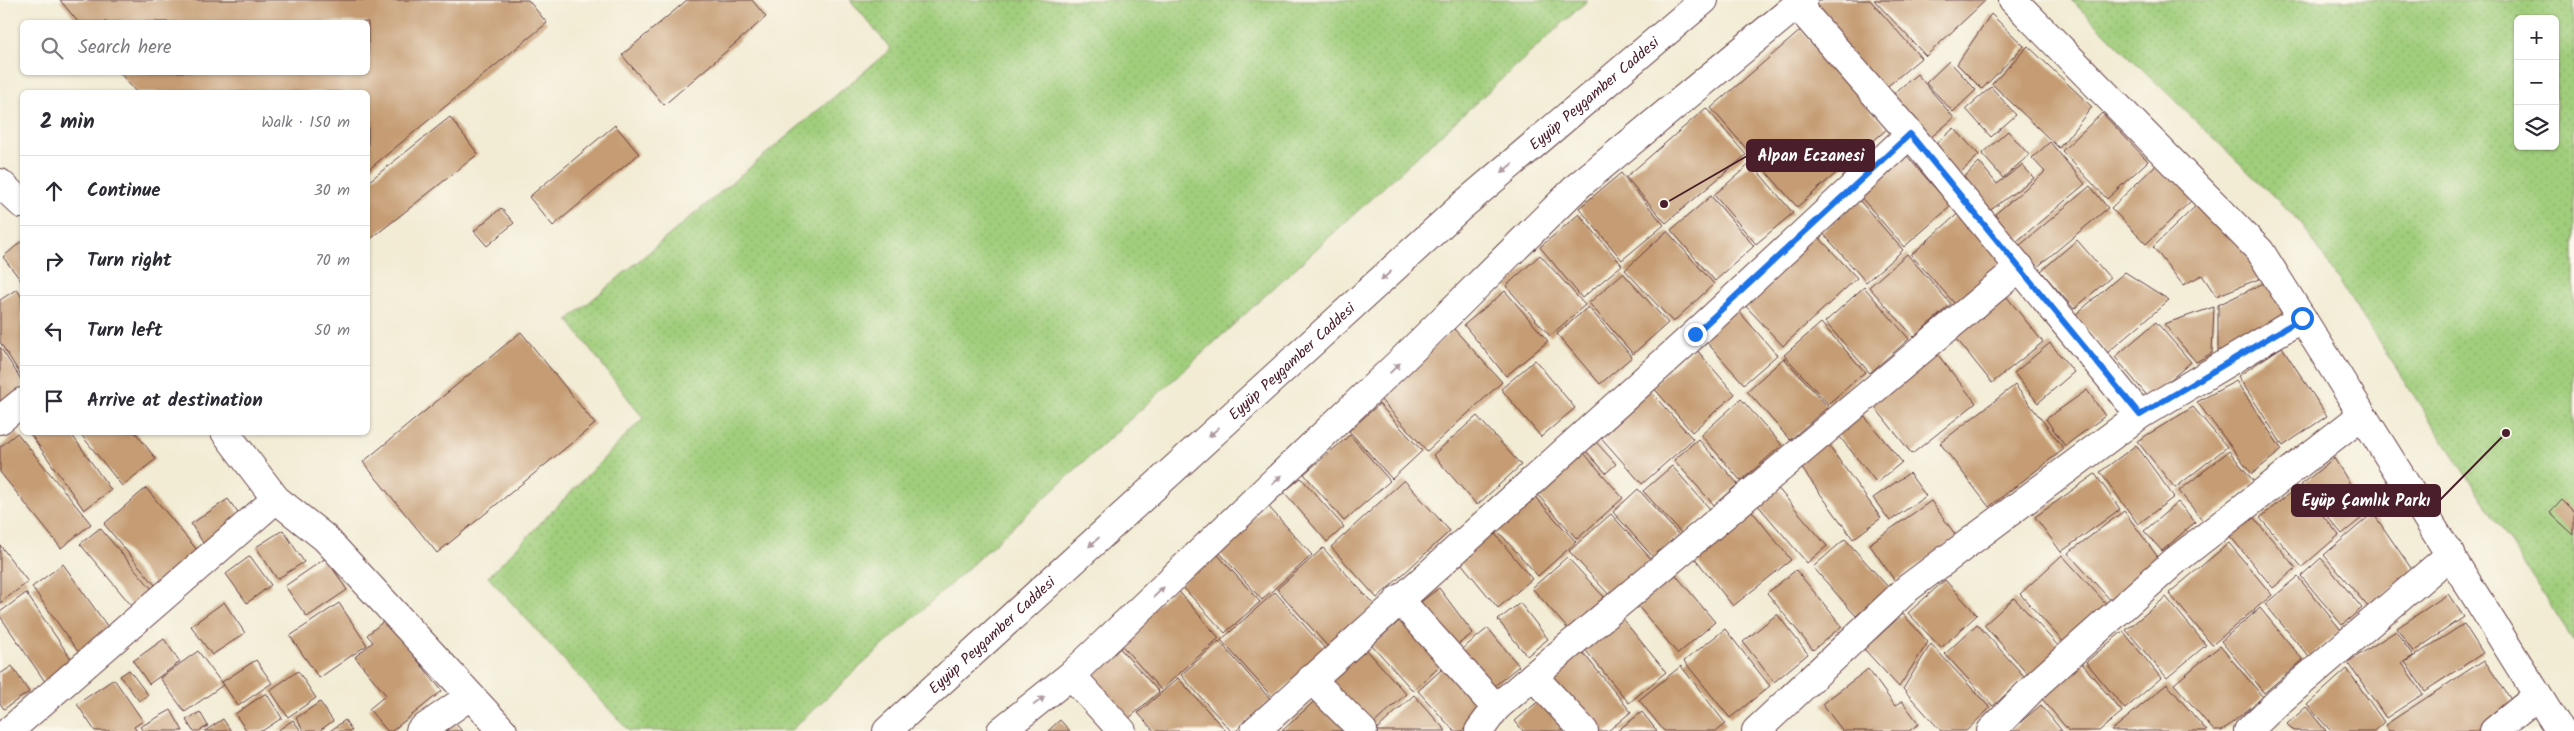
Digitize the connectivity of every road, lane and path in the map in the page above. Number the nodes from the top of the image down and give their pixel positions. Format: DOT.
graph roads {
  1 [pos="1704,0"];
  2 [pos="2013,0"];
  3 [pos="1800,2"];
  4 [pos="1910,134"];
  5 [pos="0,183"];
  6 [pos="20,202"];
  7 [pos="2020,267"];
  8 [pos="2302,318"];
  9 [pos="20,404"];
  10 [pos="2140,415"];
  11 [pos="2362,415"];
  12 [pos="0,420"];
  13 [pos="227,435"];
  14 [pos="276,499"];
  15 [pos="2451,554"];
  16 [pos="1398,599"];
  17 [pos="1071,675"];
  18 [pos="1533,676"];
  19 [pos="1311,680"];
  20 [pos="470,696"];
  21 [pos="2537,696"];
  22 [pos="1496,708"];
  23 [pos="9,731"];
  24 [pos="420,731"];
  25 [pos="503,731"];
  26 [pos="887,731"];
  27 [pos="1000,731"];
  28 [pos="1122,731"];
  29 [pos="1255,731"];
  30 [pos="1363,731"];
  31 [pos="1479,731"];
  32 [pos="1584,731"];
  33 [pos="1756,731"];
  34 [pos="1991,731"];
  35 [pos="2248,731"];
  36 [pos="2494,731"];
  37 [pos="2560,731"];
  1 -- 26 [label="street, Eyyüp Peygamber Caddesi, one-way"];
  2 -- 8 [label="street"];
  3 -- 4 [label="street"];
  17 -- 3 [label="street, one-way"];
  4 -- 7 [label="street"];
  4 -- 16 [label="street"];
  5 -- 6 [label="street"];
  7 -- 10 [label="street"];
  7 -- 18 [label="street"];
  8 -- 10 [label="street"];
  8 -- 11 [label="street"];
  9 -- 12 [label="street"];
  10 -- 33 [label="street"];
  11 -- 15 [label="street"];
  11 -- 34 [label="street"];
  13 -- 14 [label="street"];
  14 -- 20 [label="street"];
  14 -- 23 [label="street"];
  15 -- 21 [label="street"];
  15 -- 35 [label="street"];
  16 -- 19 [label="street"];
  16 -- 22 [label="street"];
  27 -- 17 [label="street, one-way"];
  17 -- 28 [label="street"];
  18 -- 22 [label="street"];
  18 -- 32 [label="street"];
  19 -- 29 [label="street"];
  19 -- 30 [label="street"];
  20 -- 24 [label="street"];
  20 -- 25 [label="street"];
  21 -- 36 [label="street"];
  21 -- 37 [label="street"];
  22 -- 31 [label="street"];
}
